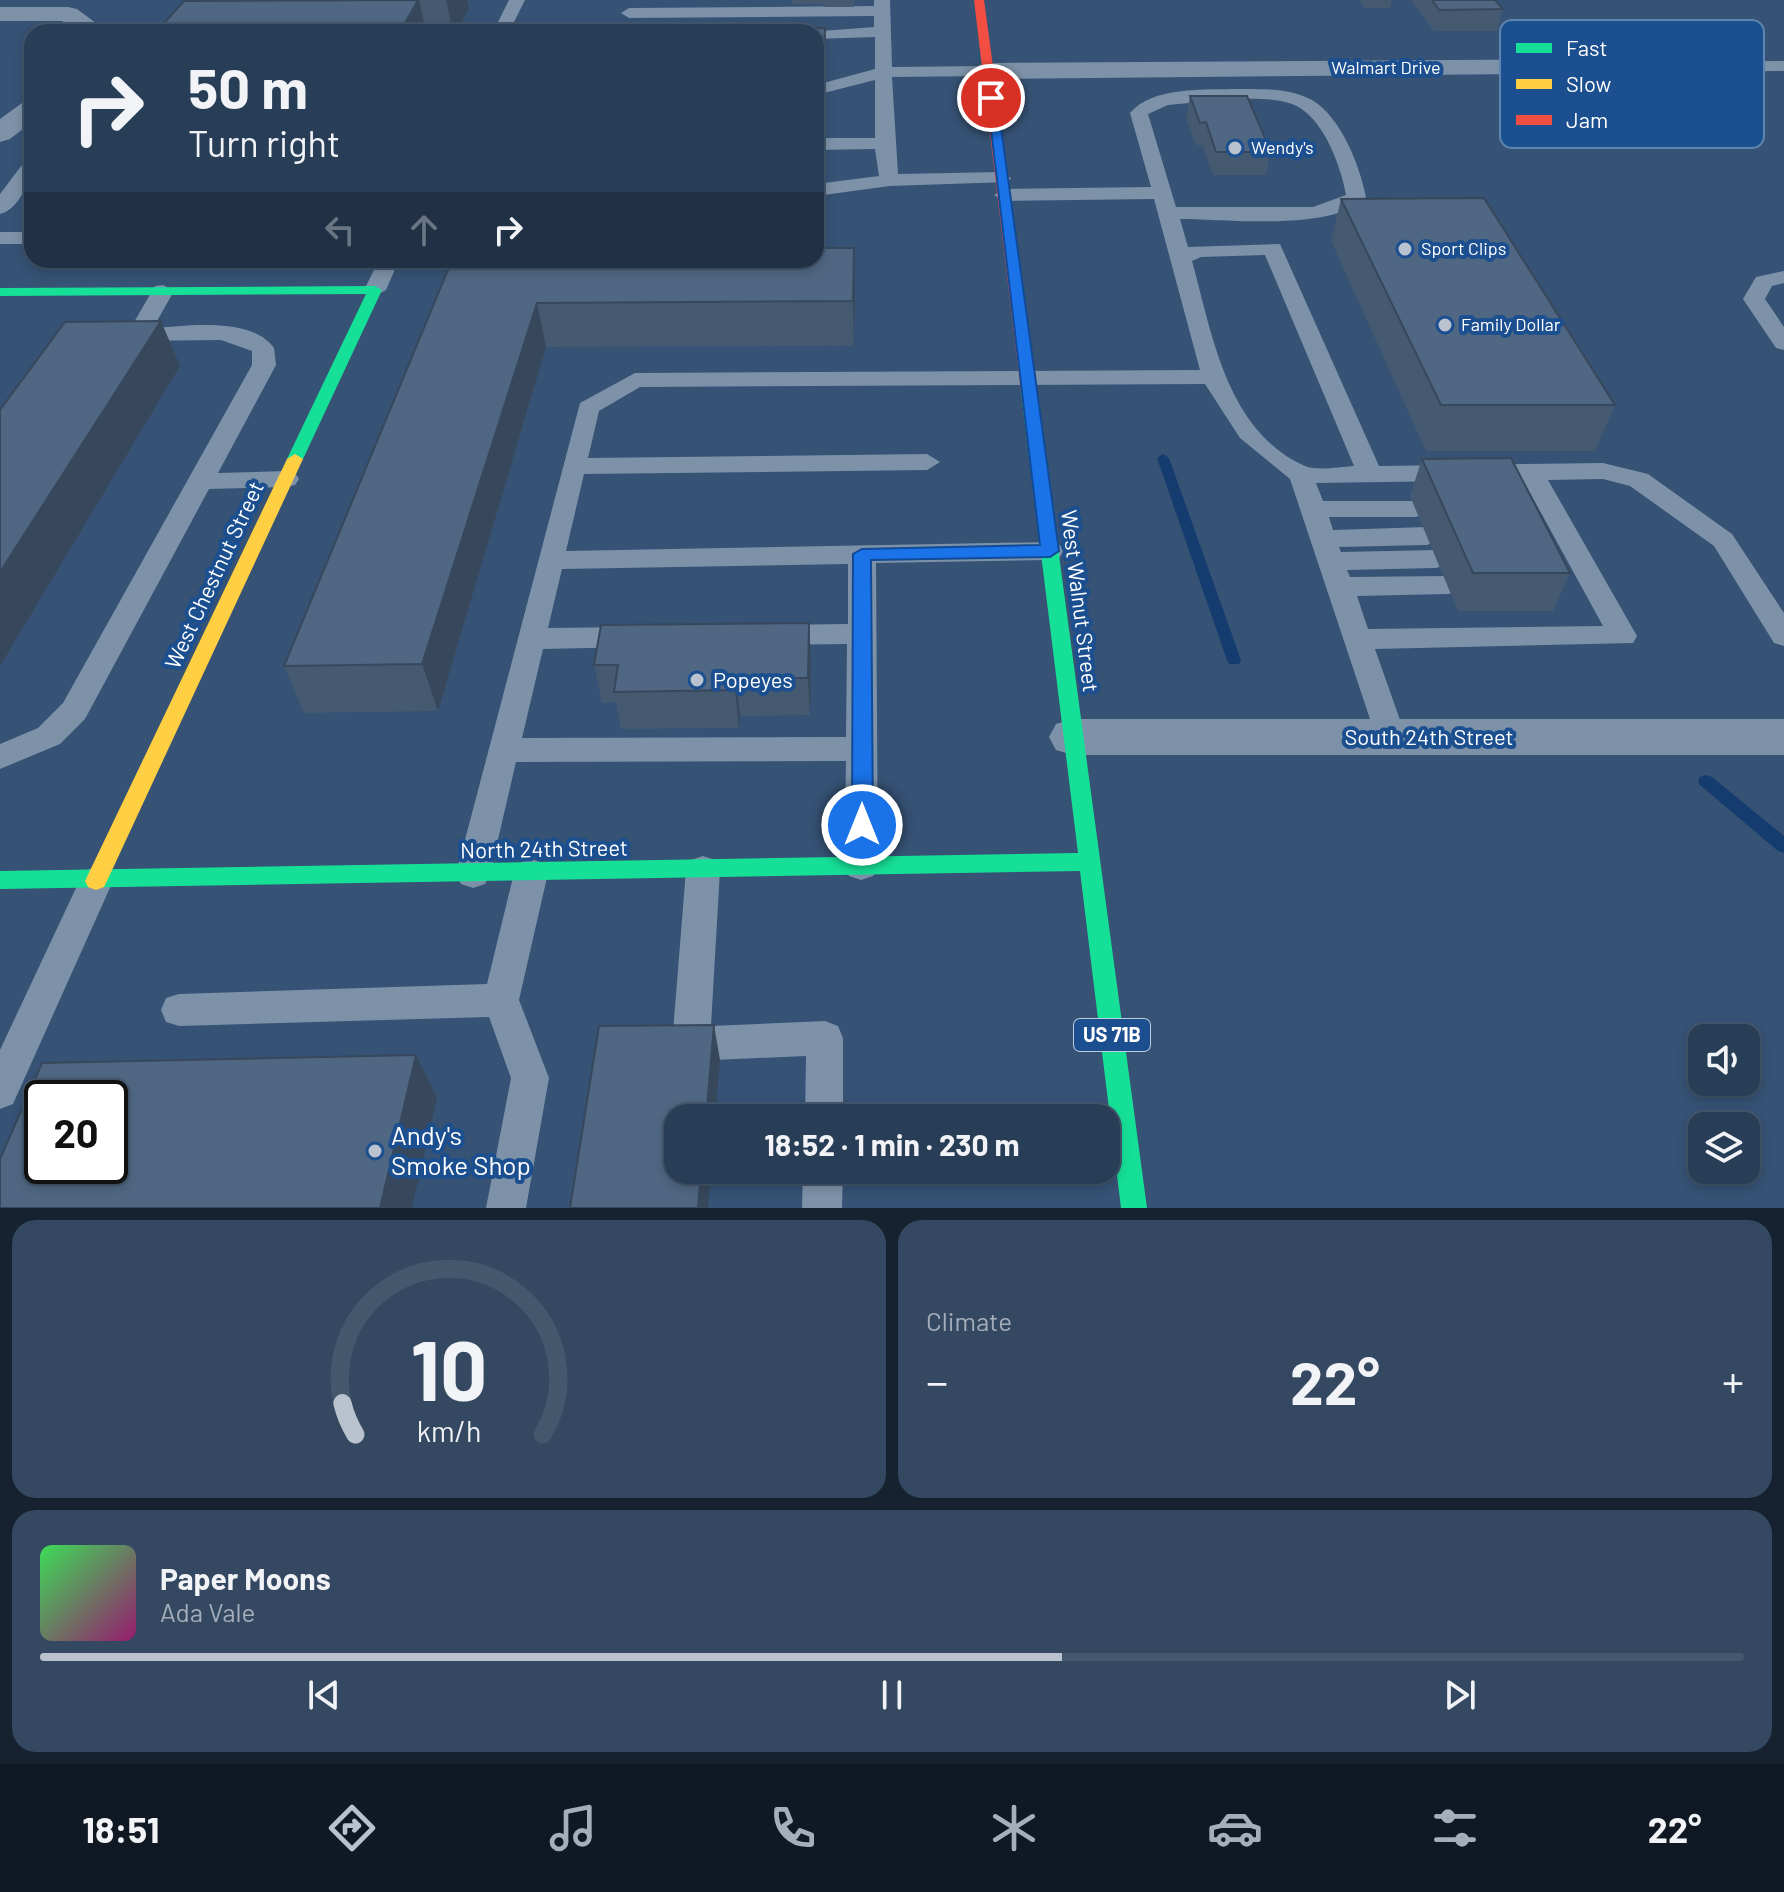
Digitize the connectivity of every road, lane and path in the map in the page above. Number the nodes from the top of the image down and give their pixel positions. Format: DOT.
graph roads {
  1 [pos="517,0"];
  2 [pos="979,0"];
  3 [pos="882,5"];
  4 [pos="631,6"];
  5 [pos="0,14"];
  6 [pos="83,24"];
  7 [pos="505,24"];
  8 [pos="883,32"];
  9 [pos="824,34"];
  10 [pos="1764,66"];
  11 [pos="1784,66"];
  12 [pos="1500,68"];
  13 [pos="1250,69"];
  14 [pos="988,71"];
  15 [pos="885,72"];
  16 [pos="824,88"];
  17 [pos="1260,95"];
  18 [pos="24,115"];
  19 [pos="0,133"];
  20 [pos="887,143"];
  21 [pos="824,144"];
  22 [pos="24,176"];
  23 [pos="890,180"];
  24 [pos="1003,186"];
  25 [pos="824,189"];
  26 [pos="1165,203"];
  27 [pos="0,208"];
  28 [pos="0,238"];
  29 [pos="24,238"];
  30 [pos="1181,258"];
  31 [pos="385,268"];
  32 [pos="1784,277"];
  33 [pos="375,290"];
  34 [pos="163,291"];
  35 [pos="0,292"];
  36 [pos="1784,343"];
  37 [pos="1213,377"];
  38 [pos="1028,379"];
  39 [pos="927,462"];
  40 [pos="573,466"];
  41 [pos="1531,472"];
  42 [pos="1301,475"];
  43 [pos="1370,475"];
  44 [pos="286,479"];
  45 [pos="200,481"];
  46 [pos="1312,509"];
  47 [pos="1415,509"];
  48 [pos="1432,548"];
  49 [pos="1050,551"];
  50 [pos="862,554"];
  51 [pos="550,560"];
  52 [pos="1330,562"];
  53 [pos="1448,585"];
  54 [pos="863,634"];
  55 [pos="736,636"];
  56 [pos="1784,636"];
  57 [pos="657,637"];
  58 [pos="530,639"];
  59 [pos="1357,639"];
  60 [pos="1073,737"];
  61 [pos="1391,737"];
  62 [pos="1784,737"];
  63 [pos="863,749"];
  64 [pos="502,750"];
  65 [pos="0,757"];
  66 [pos="1089,862"];
  67 [pos="861,866"];
  68 [pos="703,870"];
  69 [pos="531,873"];
  70 [pos="473,874"];
  71 [pos="0,880"];
  72 [pos="96,881"];
  73 [pos="501,1000"];
  74 [pos="179,1010"];
  75 [pos="0,1091"];
  76 [pos="824,1104"];
  77 [pos="823,1184"];
  78 [pos="506,1208"];
  79 [pos="822,1208"];
  80 [pos="1134,1208"];
  1 -- 7 [label="lane"];
  2 -- 14 [label="street, West Walnut Street / US 71B"];
  3 -- 4 [label="lane"];
  3 -- 8 [label="lane"];
  5 -- 6 [label="street"];
  8 -- 9 [label="lane"];
  8 -- 15 [label="lane"];
  10 -- 11 [label="lane, Walmart Drive"];
  12 -- 13 [label="street, Walmart Drive"];
  13 -- 14 [label="street, Walmart Drive"];
  13 -- 17 [label="lane"];
  14 -- 15 [label="lane"];
  14 -- 24 [label="street, West Walnut Street / US 71B"];
  15 -- 16 [label="lane"];
  15 -- 20 [label="lane"];
  17 -- 26 [label="lane"];
  17 -- 26 [label="lane"];
  18 -- 19 [label="street"];
  20 -- 21 [label="lane"];
  20 -- 23 [label="lane"];
  22 -- 27 [label="lane"];
  23 -- 24 [label="lane"];
  23 -- 25 [label="lane"];
  24 -- 26 [label="lane"];
  24 -- 38 [label="street, West Walnut Street / US 71B"];
  26 -- 30 [label="lane"];
  28 -- 29 [label="lane"];
  30 -- 37 [label="lane"];
  30 -- 43 [label="lane"];
  31 -- 33 [label="lane"];
  32 -- 36 [label="lane"];
  33 -- 34 [label="street"];
  33 -- 44 [label="street, West Chestnut Street"];
  34 -- 35 [label="street"];
  34 -- 45 [label="lane"];
  37 -- 38 [label="lane"];
  37 -- 42 [label="lane"];
  38 -- 40 [label="lane"];
  38 -- 49 [label="street, West Walnut Street / US 71B"];
  39 -- 40 [label="lane"];
  40 -- 51 [label="lane"];
  41 -- 43 [label="lane"];
  41 -- 56 [label="lane"];
  41 -- 59 [label="lane"];
  42 -- 43 [label="lane"];
  42 -- 46 [label="lane"];
  44 -- 45 [label="lane"];
  44 -- 72 [label="street, West Chestnut Street"];
  45 -- 65 [label="lane"];
  46 -- 47 [label="lane"];
  46 -- 52 [label="lane"];
  48 -- 52 [label="lane"];
  49 -- 50 [label="lane"];
  49 -- 60 [label="street, West Walnut Street / US 71B"];
  50 -- 51 [label="lane"];
  50 -- 54 [label="lane"];
  51 -- 58 [label="lane"];
  52 -- 53 [label="lane"];
  52 -- 59 [label="lane"];
  54 -- 55 [label="lane"];
  54 -- 63 [label="lane"];
  57 -- 58 [label="lane"];
  58 -- 64 [label="lane"];
  59 -- 61 [label="lane"];
  60 -- 61 [label="street, South 24th Street"];
  60 -- 66 [label="street, West Walnut Street / US 71B"];
  61 -- 62 [label="street, South 24th Street"];
  63 -- 64 [label="lane"];
  63 -- 67 [label="lane"];
  64 -- 70 [label="lane"];
  66 -- 67 [label="street, North 24th Street"];
  66 -- 80 [label="street, West Walnut Street / US 71B"];
  67 -- 68 [label="street, North 24th Street"];
  68 -- 69 [label="street, North 24th Street"];
  68 -- 76 [label="lane"];
  69 -- 70 [label="street, North 24th Street"];
  69 -- 73 [label="lane"];
  70 -- 72 [label="street, North 24th Street"];
  71 -- 72 [label="street, North 24th Street"];
  72 -- 75 [label="lane"];
  73 -- 74 [label="lane"];
  73 -- 78 [label="lane"];
  77 -- 79 [label="lane"];
}
